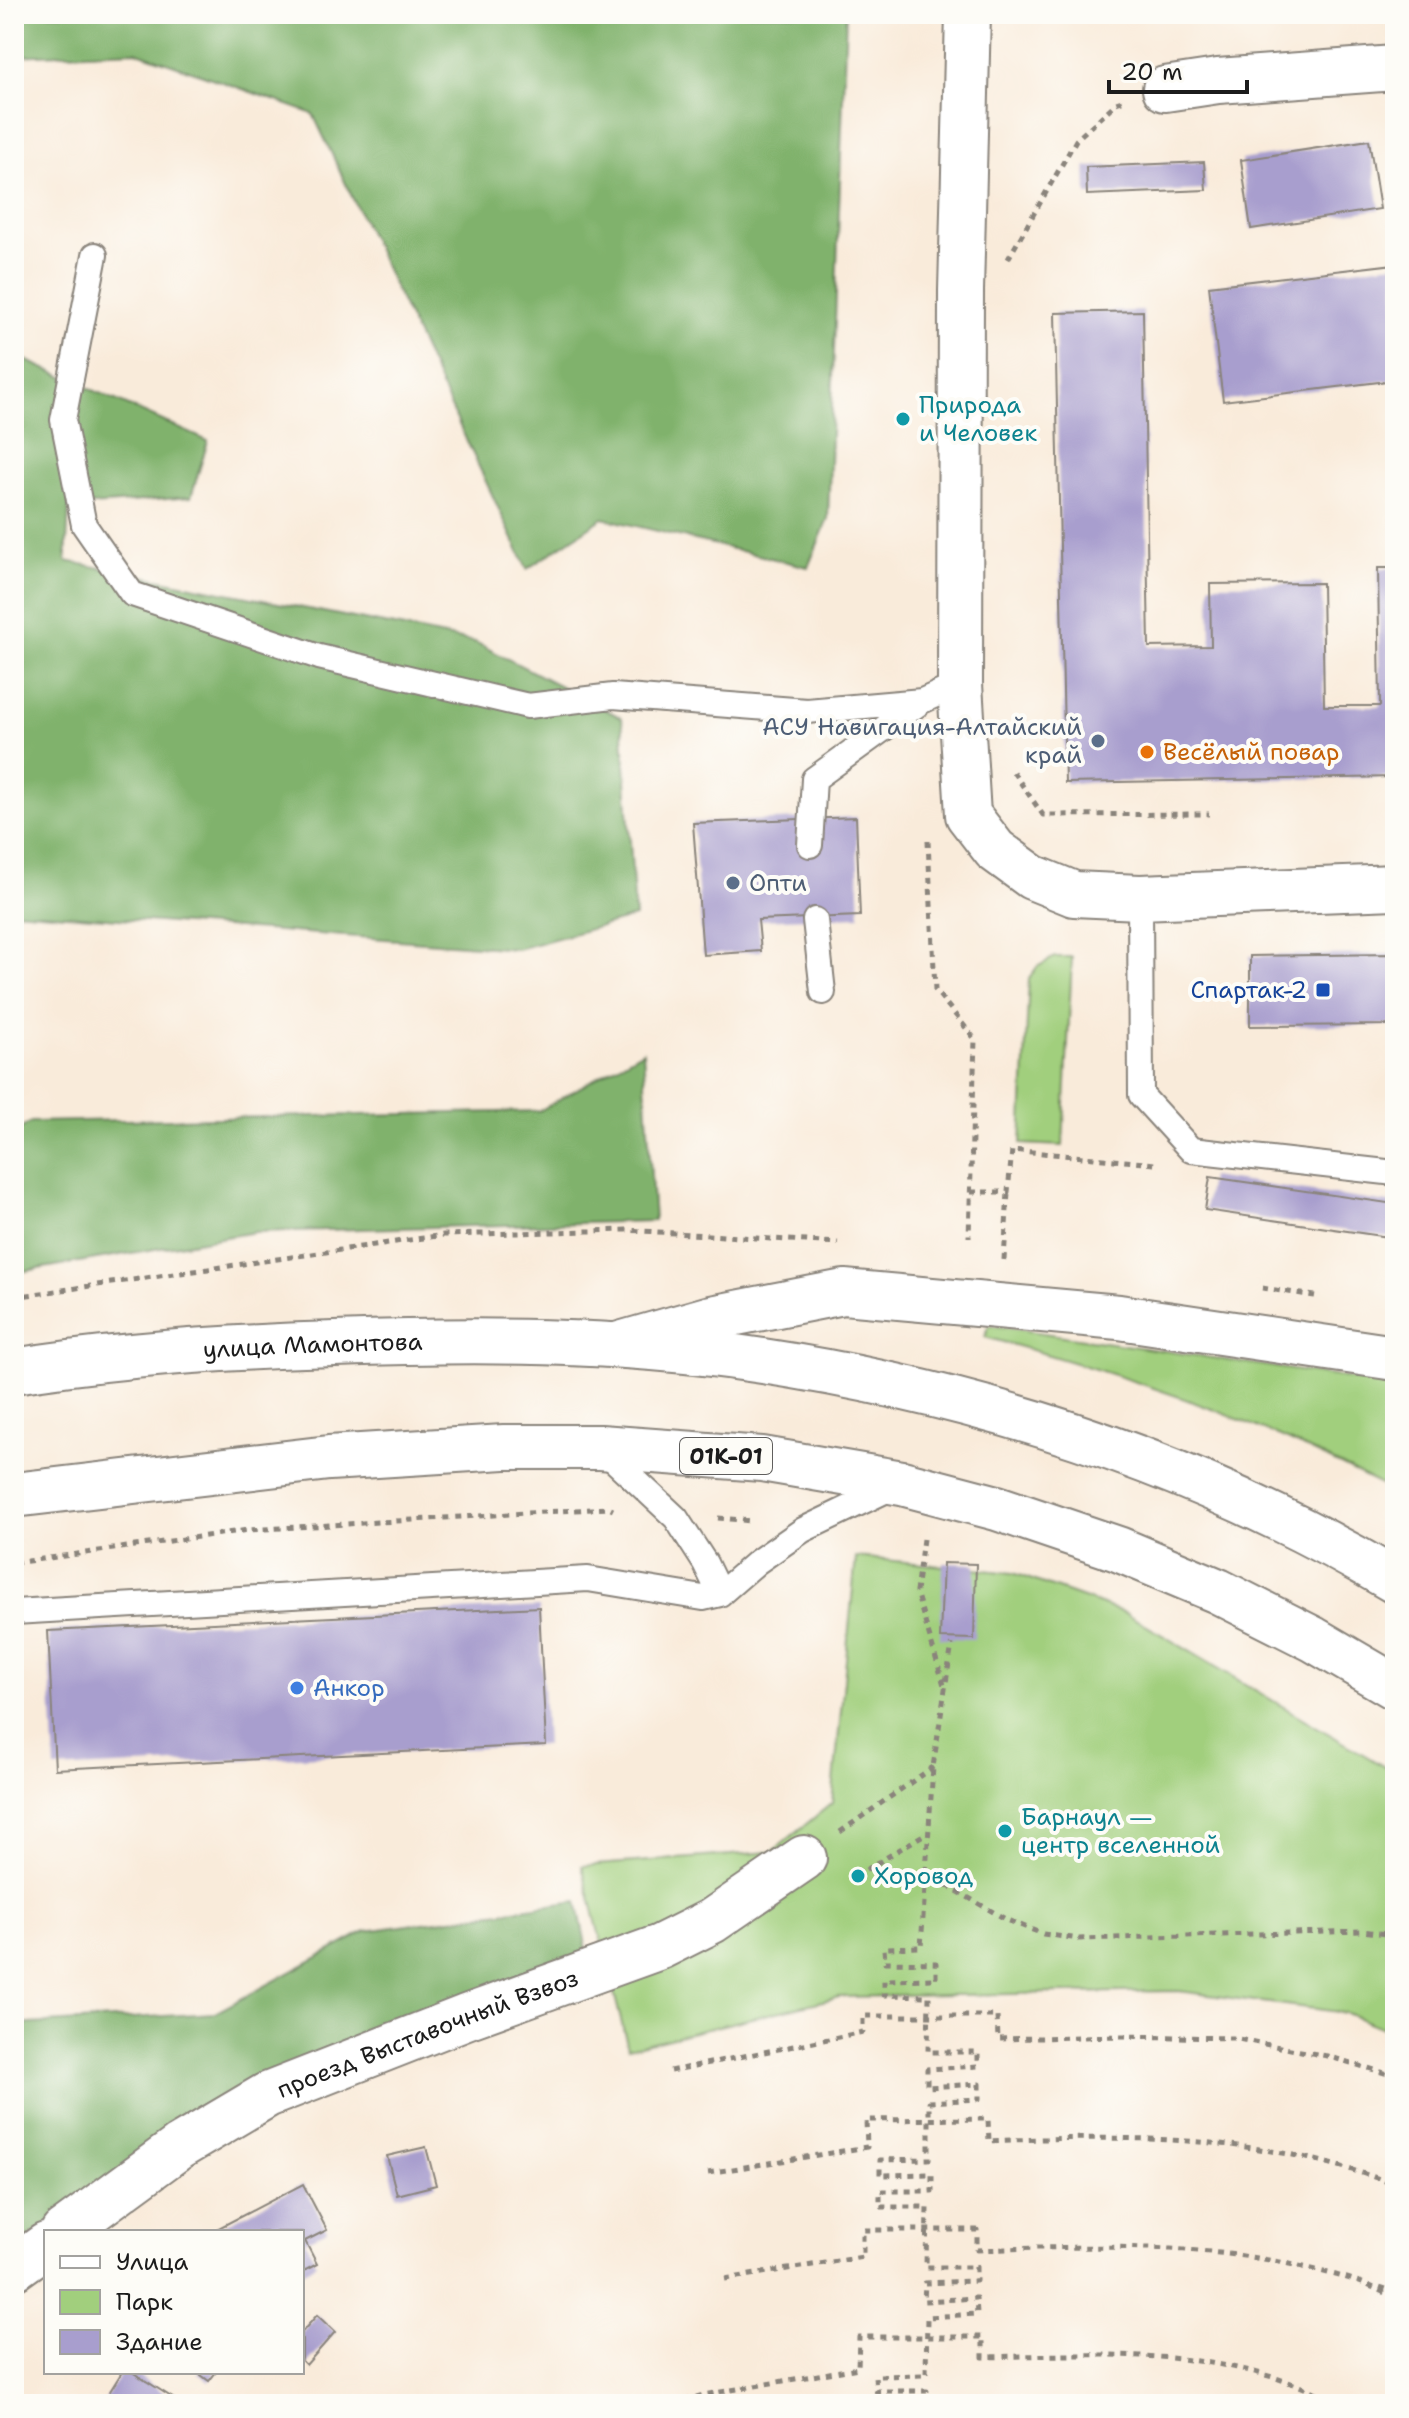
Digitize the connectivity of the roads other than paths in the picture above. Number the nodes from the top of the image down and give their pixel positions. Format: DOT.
graph roads {
  1 [pos="968,14"];
  2 [pos="1395,68"];
  3 [pos="1165,89"];
  4 [pos="95,255"];
  5 [pos="941,692"];
  6 [pos="810,845"];
  7 [pos="1395,887"];
  8 [pos="1140,897"];
  9 [pos="815,920"];
  10 [pos="823,992"];
  11 [pos="1395,1173"];
  12 [pos="614,1346"];
  13 [pos="1395,1358"];
  14 [pos="14,1371"];
  15 [pos="600,1447"];
  16 [pos="902,1483"];
  17 [pos="14,1495"];
  18 [pos="1395,1581"];
  19 [pos="720,1594"];
  20 [pos="14,1612"];
  21 [pos="1395,1687"];
  22 [pos="804,1858"];
  23 [pos="66,2230"];
  24 [pos="44,2246"];
  25 [pos="14,2268"];
  1 -- 5 [label="main road"];
  2 -- 3 [label="main road"];
  4 -- 5 [label="lane"];
  5 -- 6 [label="lane"];
  5 -- 8 [label="main road"];
  7 -- 8 [label="main road"];
  8 -- 11 [label="lane"];
  9 -- 10 [label="lane"];
  12 -- 13 [label="main road"];
  12 -- 14 [label="main road, улица Мамонтова"];
  12 -- 18 [label="main road"];
  15 -- 16 [label="main road, 01К-01"];
  15 -- 17 [label="main road, 01К-01"];
  15 -- 19 [label="lane"];
  16 -- 19 [label="lane"];
  16 -- 21 [label="main road, 01К-01"];
  19 -- 20 [label="lane"];
  22 -- 23 [label="main road, проезд Выставочный Взвоз"];
  24 -- 25 [label="main road"];
}
